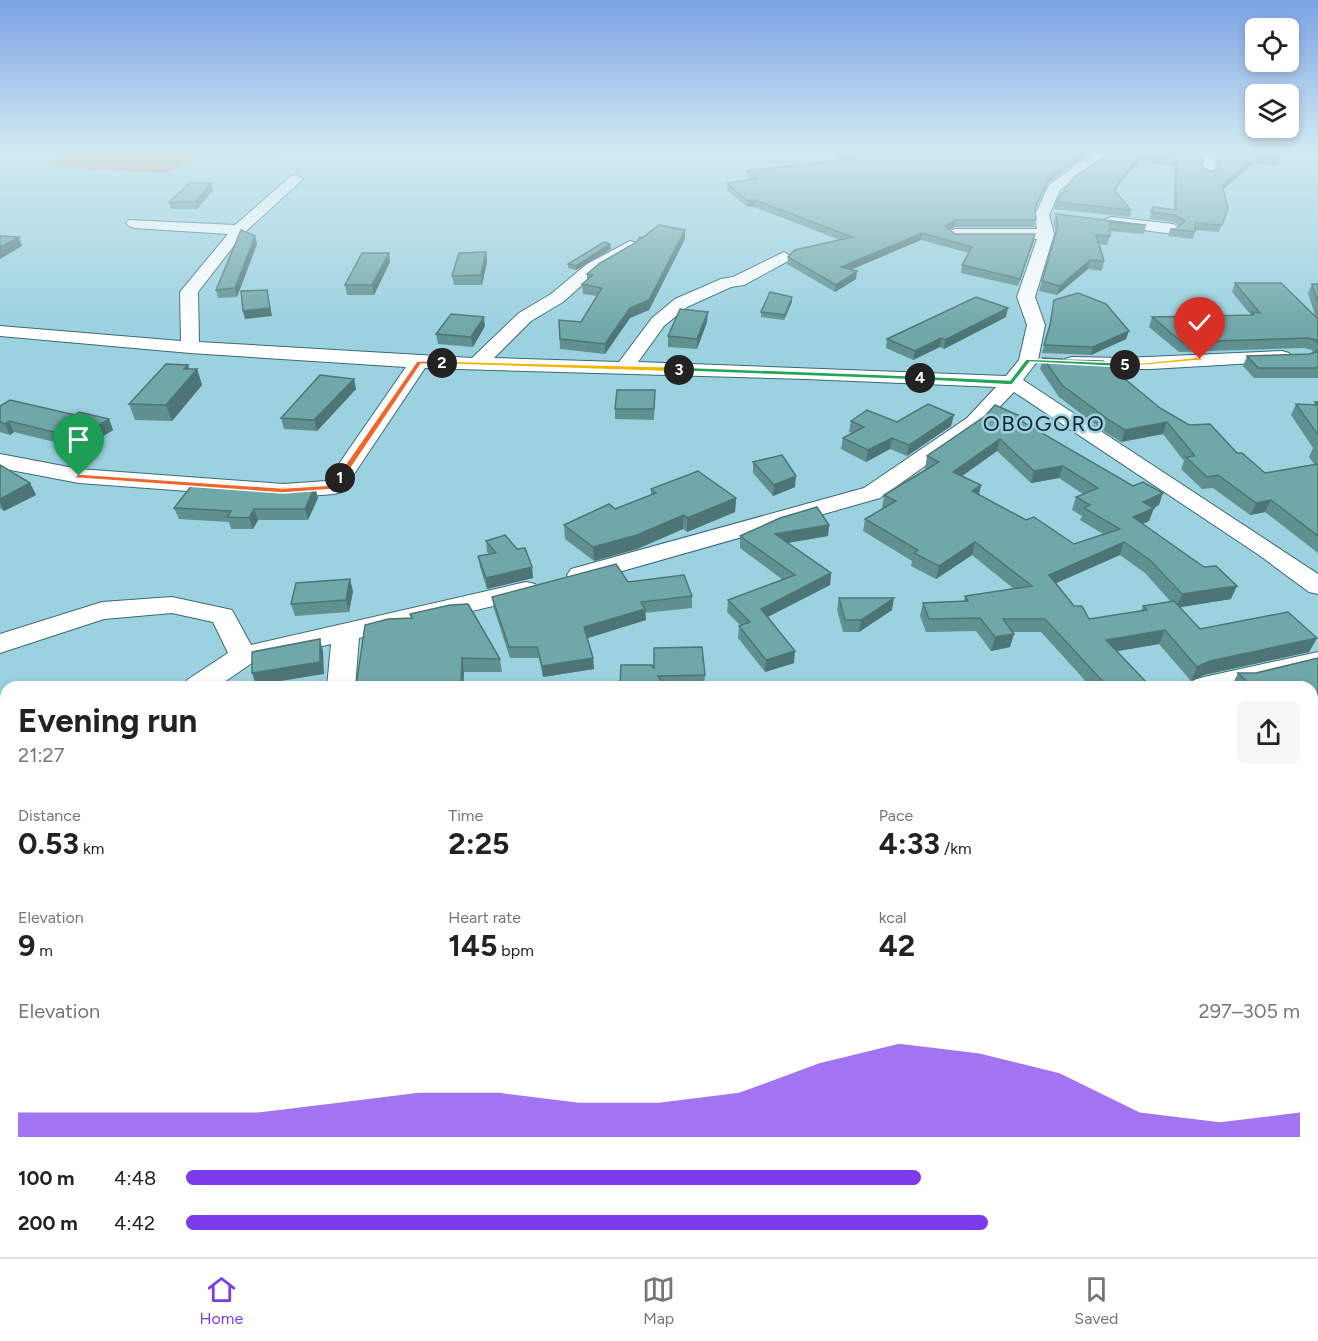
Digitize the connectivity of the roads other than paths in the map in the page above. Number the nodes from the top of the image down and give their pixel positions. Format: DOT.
graph roads {
  1 [pos="261,211"];
  2 [pos="1044,211"];
  3 [pos="1042,215"];
  4 [pos="1059,216"];
  5 [pos="1093,220"];
  6 [pos="134,223"];
  7 [pos="1173,229"];
  8 [pos="239,230"];
  9 [pos="954,234"];
  10 [pos="1046,234"];
  11 [pos="630,246"];
  12 [pos="784,257"];
  13 [pos="0,331"];
  14 [pos="190,347"];
  15 [pos="1304,356"];
  16 [pos="1028,360"];
  17 [pos="419,362"];
  18 [pos="477,364"];
  19 [pos="624,368"];
  20 [pos="1012,382"];
  21 [pos="0,461"];
  22 [pos="1318,586"];
  23 [pos="346,633"];
  24 [pos="0,644"];
  25 [pos="243,656"];
  26 [pos="1318,661"];
  27 [pos="206,681"];
  28 [pos="342,681"];
  29 [pos="1230,681"];
  1 -- 8 [label="street"];
  2 -- 3 [label="street"];
  3 -- 4 [label="street"];
  3 -- 10 [label="street"];
  5 -- 7 [label="street"];
  6 -- 8 [label="street"];
  8 -- 14 [label="street"];
  9 -- 10 [label="street"];
  10 -- 16 [label="street"];
  11 -- 18 [label="street"];
  12 -- 19 [label="street"];
  13 -- 14 [label="street"];
  14 -- 17 [label="street"];
  15 -- 16 [label="street"];
  16 -- 20 [label="street"];
  17 -- 18 [label="street"];
  17 -- 21 [label="street"];
  18 -- 19 [label="street"];
  19 -- 20 [label="street"];
  20 -- 22 [label="street"];
  20 -- 23 [label="street"];
  23 -- 25 [label="street"];
  23 -- 28 [label="street"];
  24 -- 25 [label="street"];
  25 -- 27 [label="street"];
  26 -- 29 [label="street"];
}
